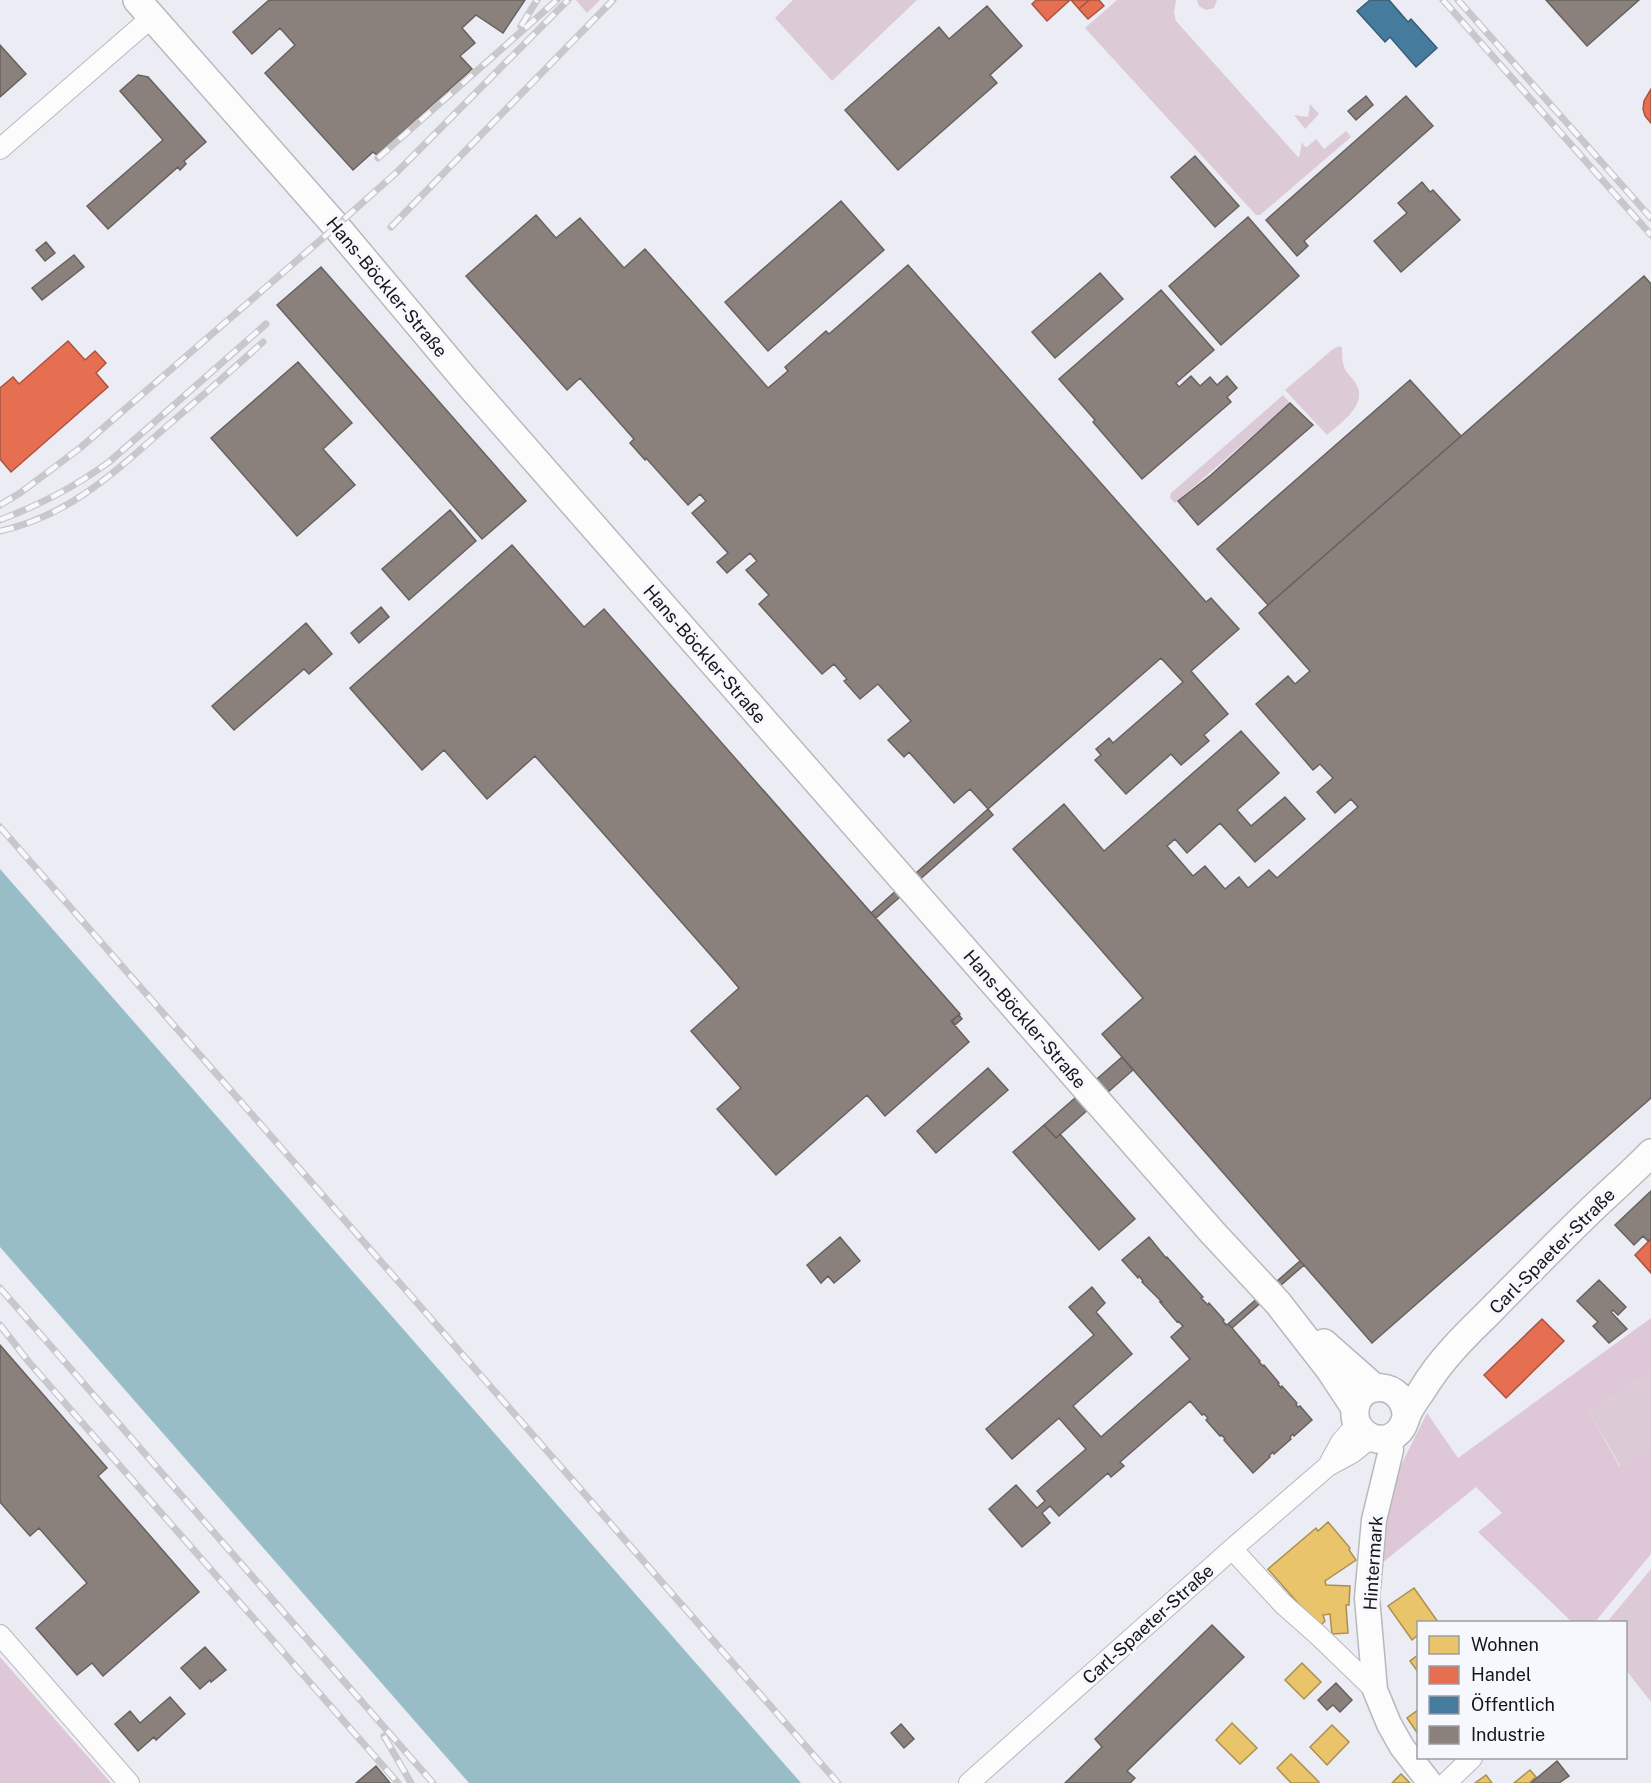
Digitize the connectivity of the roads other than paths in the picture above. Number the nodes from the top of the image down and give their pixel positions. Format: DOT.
graph roads {
  1 [pos="144,8"];
  2 [pos="0,149"];
  3 [pos="1651,1153"];
  4 [pos="1278,1304"];
  5 [pos="1453,1349"];
  6 [pos="1384,1389"];
  7 [pos="1406,1416"];
  8 [pos="1368,1427"];
  9 [pos="1232,1549"];
  10 [pos="0,1635"];
  11 [pos="1375,1690"];
  12 [pos="1471,1759"];
  13 [pos="129,1783"];
  14 [pos="969,1783"];
  15 [pos="1430,1783"];
  16 [pos="1446,1783"];
  1 -- 2 [label="street"];
  1 -- 4 [label="main road, Hans-Böckler-Straße"];
  3 -- 5 [label="main road, Carl-Spaeter-Straße"];
  4 -- 6 [label="main road, Hans-Böckler-Straße"];
  4 -- 8 [label="main road, Hans-Böckler-Straße"];
  5 -- 6 [label="main road, Carl-Spaeter-Straße"];
  5 -- 7 [label="main road, Carl-Spaeter-Straße"];
  6 -- 7 [label="main road"];
  6 -- 8 [label="main road, Carl-Spaeter-Straße"];
  7 -- 8 [label="main road, Carl-Spaeter-Straße"];
  8 -- 9 [label="street, Carl-Spaeter-Straße"];
  8 -- 11 [label="street, Hintermark"];
  9 -- 11 [label="street, Hintermark"];
  9 -- 14 [label="street, Carl-Spaeter-Straße"];
  10 -- 13 [label="street"];
  11 -- 15 [label="street, Hintermark"];
  12 -- 16 [label="street"];
}
